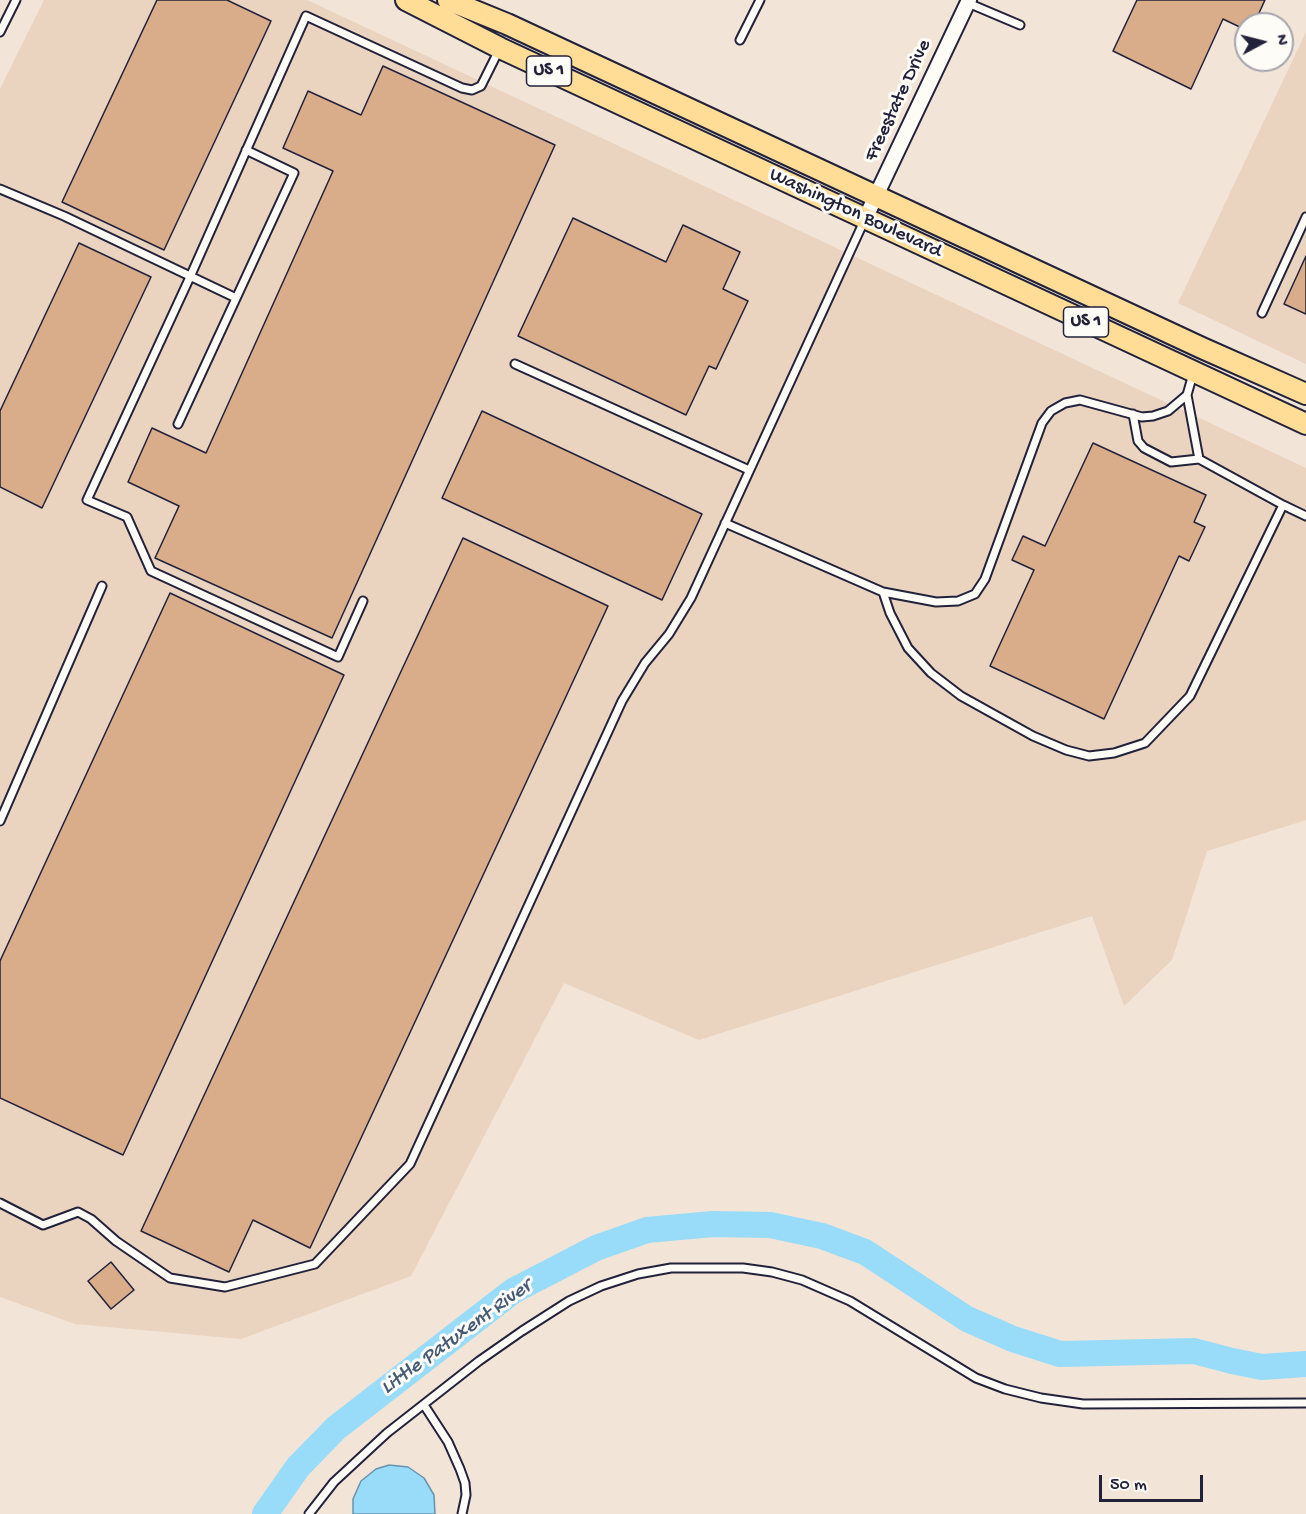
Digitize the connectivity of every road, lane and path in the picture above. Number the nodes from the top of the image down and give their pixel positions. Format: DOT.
graph roads {
  1 [pos="16,0"];
  2 [pos="406,0"];
  3 [pos="448,0"];
  4 [pos="759,0"];
  5 [pos="968,1"];
  6 [pos="1020,25"];
  7 [pos="0,32"];
  8 [pos="740,40"];
  9 [pos="500,48"];
  10 [pos="246,150"];
  11 [pos="0,189"];
  12 [pos="875,196"];
  13 [pos="1306,217"];
  14 [pos="865,219"];
  15 [pos="190,277"];
  16 [pos="236,298"];
  17 [pos="1262,313"];
  18 [pos="514,364"];
  19 [pos="1194,372"];
  20 [pos="1297,385"];
  21 [pos="1306,394"];
  22 [pos="1187,395"];
  23 [pos="1133,414"];
  24 [pos="178,424"];
  25 [pos="1306,424"];
  26 [pos="1198,459"];
  27 [pos="749,470"];
  28 [pos="1284,505"];
  29 [pos="1306,516"];
  30 [pos="725,523"];
  31 [pos="102,586"];
  32 [pos="883,592"];
  33 [pos="363,601"];
  34 [pos="0,821"];
  35 [pos="0,1203"];
  36 [pos="1306,1403"];
  37 [pos="423,1405"];
  38 [pos="309,1514"];
  39 [pos="462,1514"];
  1 -- 7 [label="lane"];
  2 -- 9 [label="main road, Washington Boulevard / US 1"];
  3 -- 12 [label="main road, Washington Boulevard / US 1"];
  4 -- 8 [label="lane"];
  5 -- 6 [label="lane"];
  5 -- 12 [label="street, Freestate Drive"];
  9 -- 10 [label="lane"];
  9 -- 14 [label="main road, Washington Boulevard / US 1"];
  10 -- 15 [label="lane"];
  10 -- 16 [label="lane"];
  11 -- 15 [label="lane"];
  12 -- 14 [label="street, Freestate Drive"];
  12 -- 20 [label="main road, Washington Boulevard / US 1"];
  13 -- 17 [label="lane"];
  14 -- 19 [label="main road, Washington Boulevard / US 1"];
  14 -- 27 [label="lane"];
  15 -- 16 [label="lane"];
  15 -- 33 [label="lane"];
  16 -- 24 [label="lane"];
  18 -- 27 [label="lane"];
  19 -- 22 [label="lane"];
  19 -- 25 [label="main road, Washington Boulevard / US 1"];
  20 -- 21 [label="main road, Washington Boulevard / US 1"];
  22 -- 23 [label="lane"];
  22 -- 26 [label="lane"];
  23 -- 26 [label="lane"];
  23 -- 32 [label="lane"];
  26 -- 28 [label="lane"];
  27 -- 30 [label="lane"];
  28 -- 29 [label="lane"];
  28 -- 32 [label="lane"];
  30 -- 32 [label="lane"];
  30 -- 35 [label="lane"];
  31 -- 34 [label="lane"];
  36 -- 37 [label="lane"];
  37 -- 38 [label="lane"];
  37 -- 39 [label="lane"];
}
